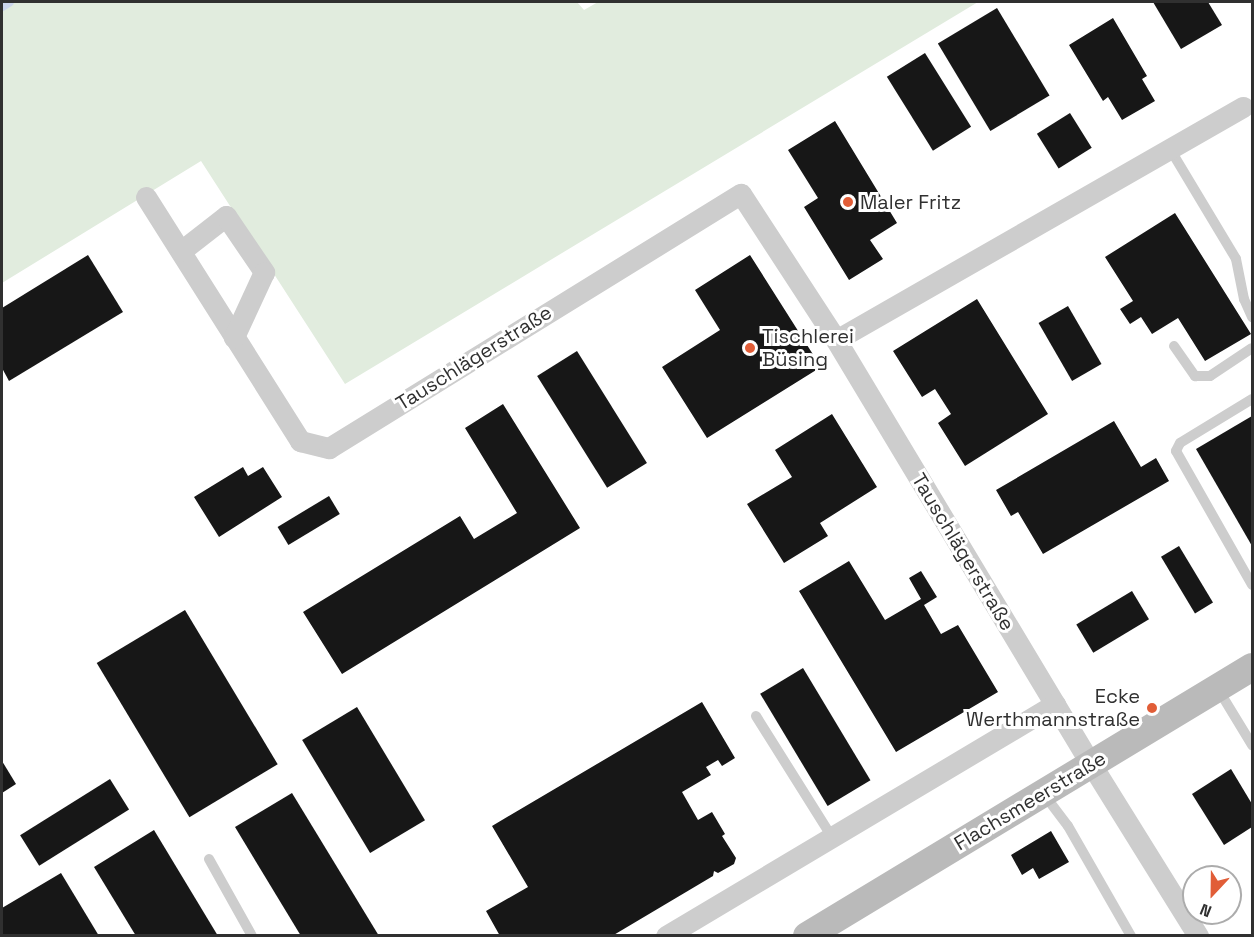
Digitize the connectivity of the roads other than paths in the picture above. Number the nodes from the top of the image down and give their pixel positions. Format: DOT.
graph roads {
  1 [pos="1243,107"];
  2 [pos="1170,149"];
  3 [pos="146,197"];
  4 [pos="181,251"];
  5 [pos="1252,317"];
  6 [pos="234,337"];
  7 [pos="836,339"];
  8 [pos="1174,346"];
  9 [pos="1252,348"];
  10 [pos="1252,399"];
  11 [pos="1252,585"];
  12 [pos="1252,667"];
  13 [pos="1218,688"];
  14 [pos="1055,704"];
  15 [pos="756,716"];
  16 [pos="1252,745"];
  17 [pos="1091,764"];
  18 [pos="1043,793"];
  19 [pos="832,837"];
  20 [pos="209,859"];
  21 [pos="252,936"];
  22 [pos="666,936"];
  23 [pos="807,936"];
  24 [pos="1131,936"];
  25 [pos="1198,936"];
  1 -- 2 [label="street"];
  2 -- 5 [label="lane"];
  2 -- 7 [label="street"];
  3 -- 4 [label="street, Tauschlägerstraße"];
  4 -- 6 [label="street, Tauschlägerstraße"];
  4 -- 6 [label="street"];
  6 -- 7 [label="street, Tauschlägerstraße"];
  7 -- 14 [label="street, Tauschlägerstraße"];
  8 -- 9 [label="lane"];
  10 -- 11 [label="lane"];
  12 -- 13 [label="street, Flachsmeerstraße"];
  13 -- 16 [label="lane"];
  13 -- 17 [label="street, Flachsmeerstraße"];
  14 -- 17 [label="street, Tauschlägerstraße"];
  14 -- 19 [label="street"];
  15 -- 19 [label="lane"];
  17 -- 18 [label="street, Flachsmeerstraße"];
  17 -- 25 [label="street, Tauschlägerstraße"];
  18 -- 23 [label="street, Flachsmeerstraße"];
  18 -- 24 [label="lane"];
  19 -- 22 [label="street"];
  20 -- 21 [label="lane"];
}
